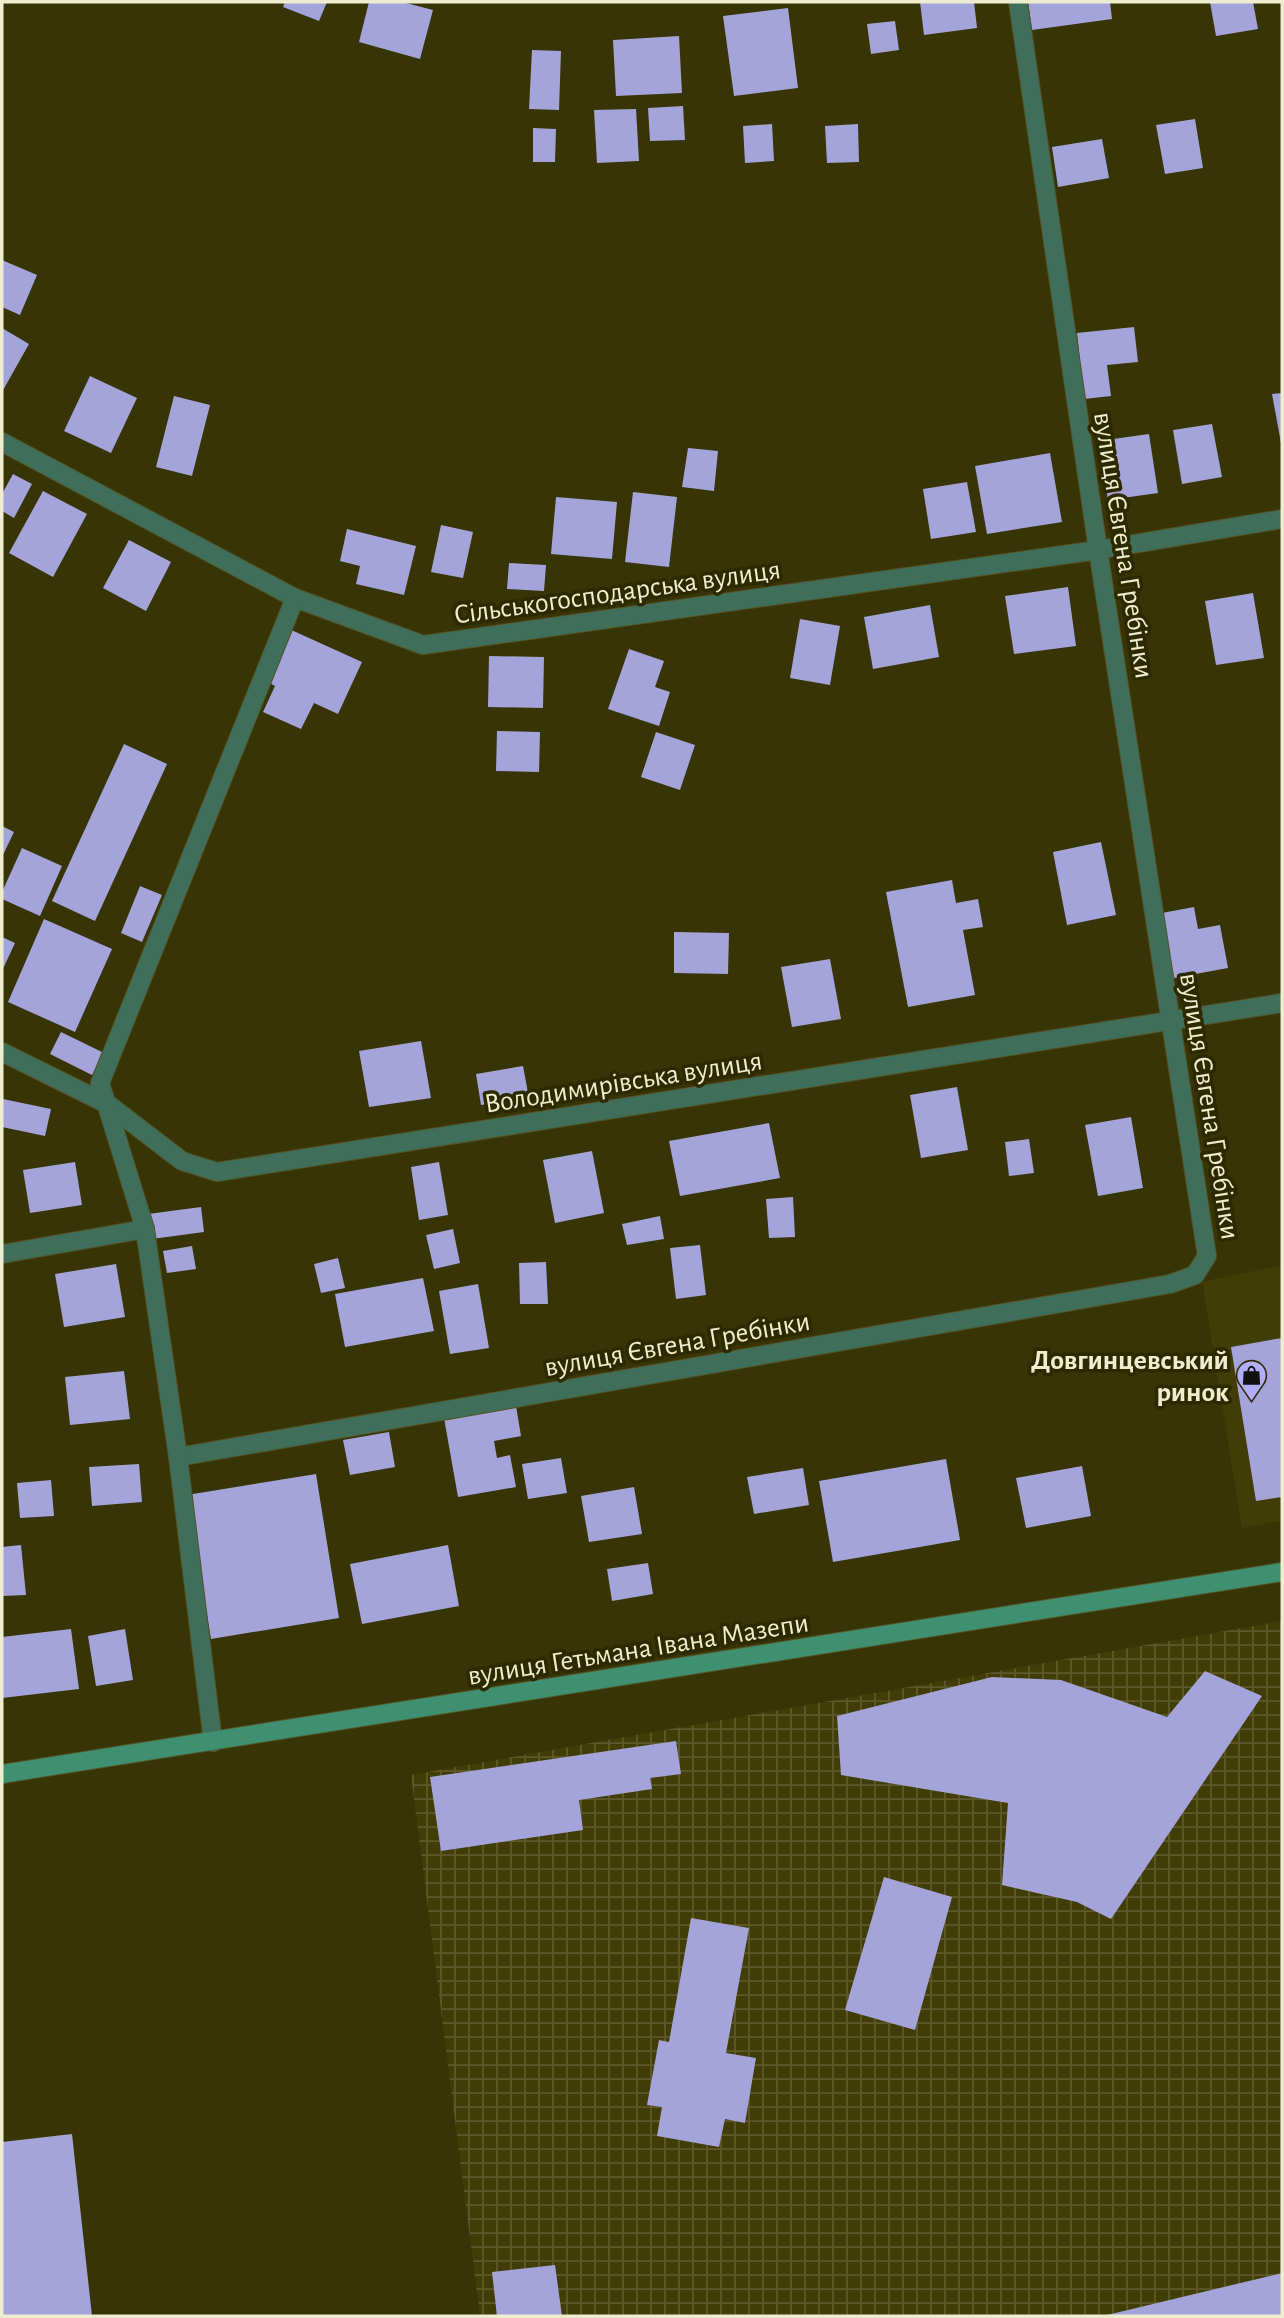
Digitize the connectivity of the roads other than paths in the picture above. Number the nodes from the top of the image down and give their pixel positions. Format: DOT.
graph roads {
  1 [pos="1018,2"];
  2 [pos="2,442"];
  3 [pos="1282,519"];
  4 [pos="1098,550"];
  5 [pos="295,598"];
  6 [pos="1282,1003"];
  7 [pos="1171,1021"];
  8 [pos="2,1052"];
  9 [pos="109,1105"];
  10 [pos="145,1228"];
  11 [pos="2,1254"];
  12 [pos="178,1457"];
  13 [pos="1282,1572"];
  14 [pos="213,1742"];
  15 [pos="2,1774"];
  1 -- 4 [label="street, вулиця Євгена Гребінки"];
  2 -- 5 [label="street, Сільськогосподарська вулиця"];
  3 -- 4 [label="street, Сільськогосподарська вулиця"];
  4 -- 5 [label="street, Сільськогосподарська вулиця"];
  4 -- 7 [label="street, вулиця Євгена Гребінки"];
  5 -- 9 [label="street"];
  6 -- 7 [label="street, Володимирівська вулиця"];
  7 -- 9 [label="street, Володимирівська вулиця"];
  7 -- 12 [label="street, вулиця Євгена Гребінки"];
  8 -- 9 [label="street, Володимирівська вулиця"];
  9 -- 10 [label="street"];
  10 -- 11 [label="street"];
  10 -- 12 [label="street"];
  12 -- 14 [label="street"];
  13 -- 14 [label="main road, вулиця Гетьмана Івана Мазепи"];
  14 -- 15 [label="main road, вулиця Гетьмана Івана Мазепи"];
}
